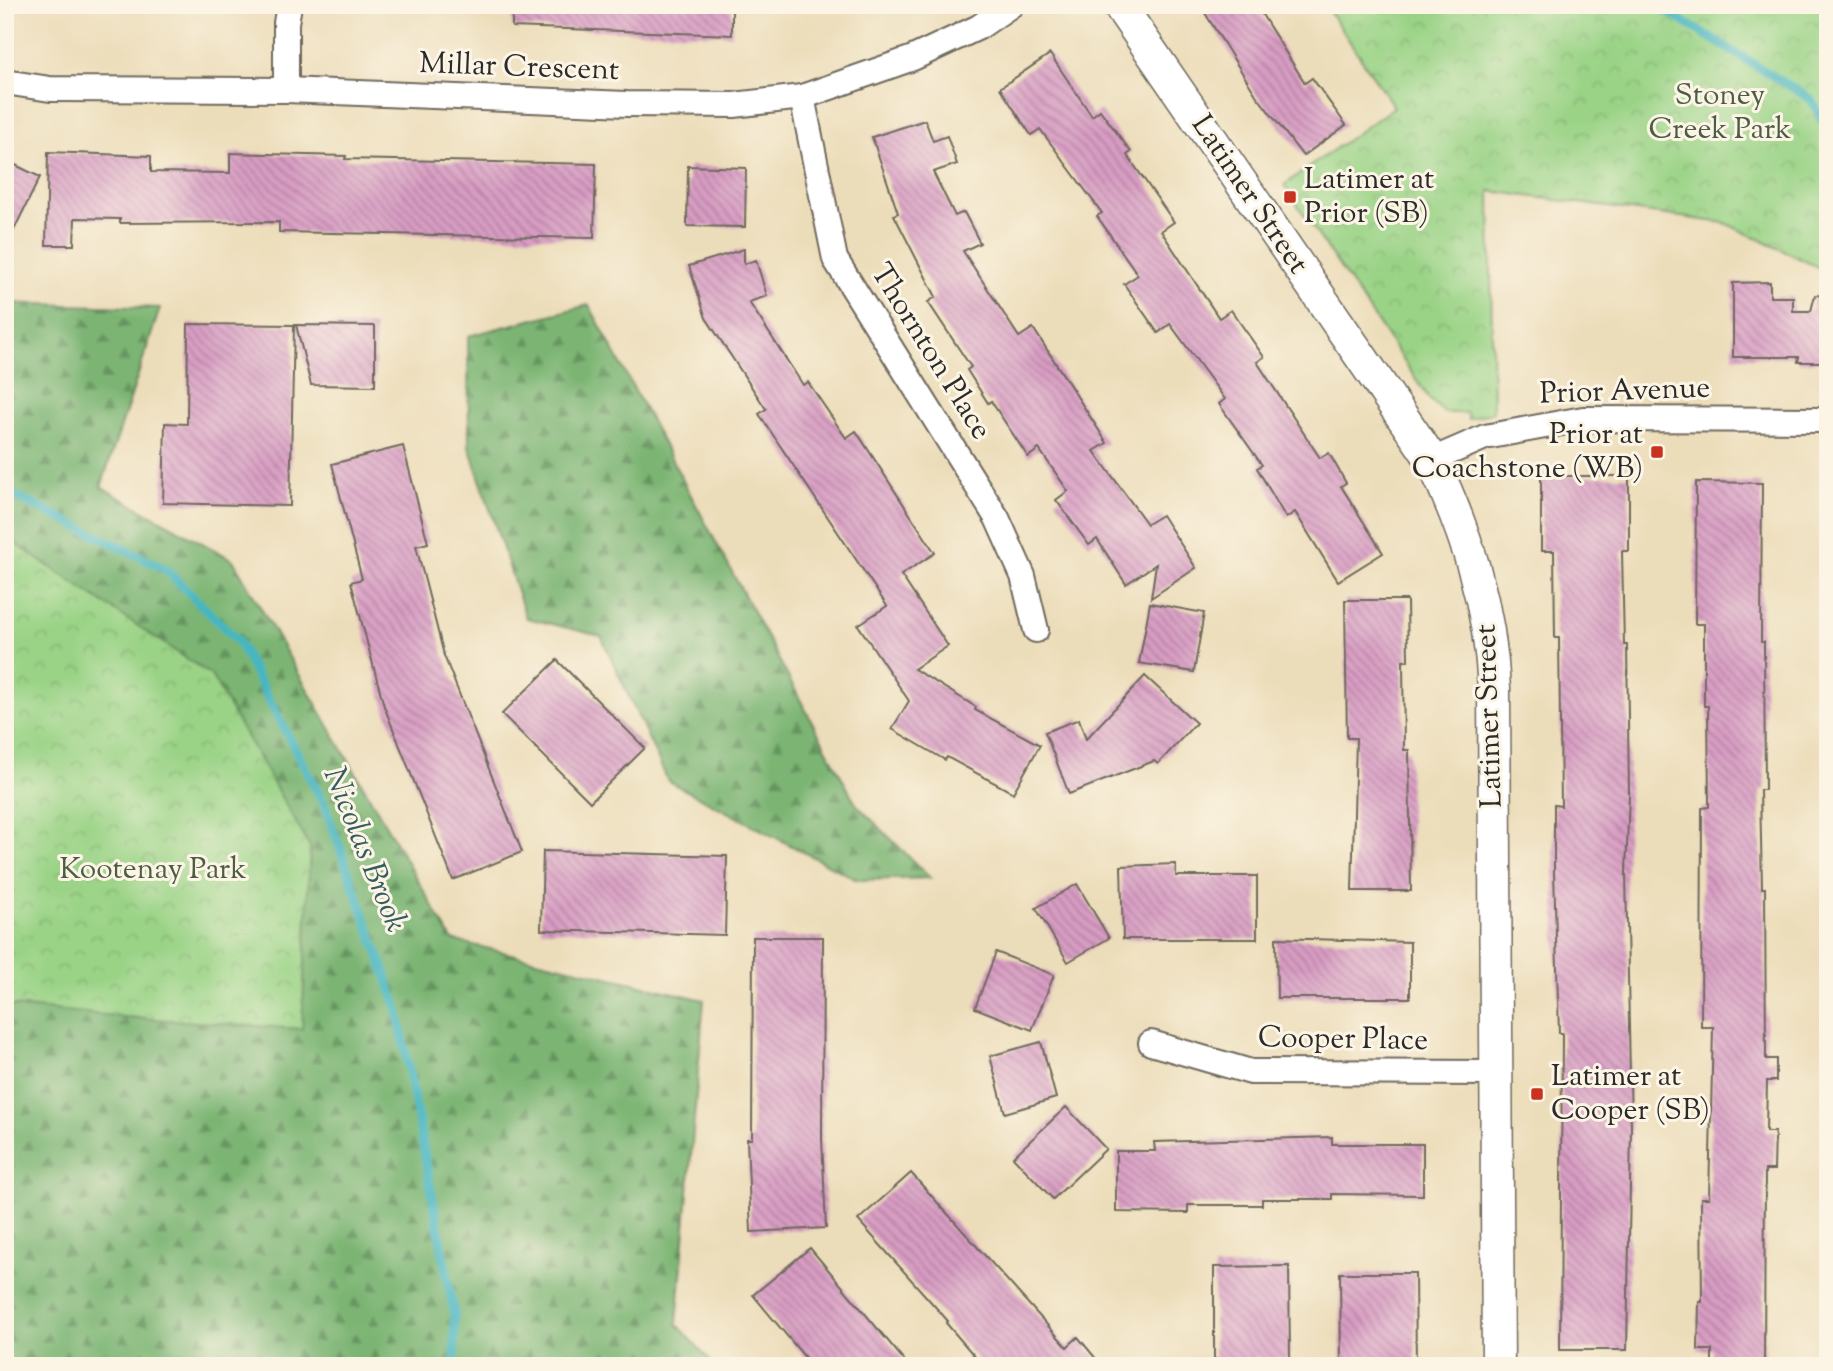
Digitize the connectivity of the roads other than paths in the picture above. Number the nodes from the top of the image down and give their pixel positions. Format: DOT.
graph roads {
  1 [pos="289,5"];
  2 [pos="1011,5"];
  3 [pos="1119,5"];
  4 [pos="5,82"];
  5 [pos="286,90"];
  6 [pos="802,97"];
  7 [pos="1828,420"];
  8 [pos="1432,460"];
  9 [pos="1036,631"];
  10 [pos="1151,1043"];
  11 [pos="1495,1073"];
  12 [pos="1498,1366"];
  1 -- 5 [label="street"];
  2 -- 6 [label="street, Millar Crescent"];
  3 -- 8 [label="street, Latimer Street"];
  4 -- 5 [label="street, Millar Crescent"];
  5 -- 6 [label="street, Millar Crescent"];
  6 -- 9 [label="street, Thornton Place"];
  7 -- 8 [label="street, Prior Avenue"];
  8 -- 11 [label="street, Latimer Street"];
  10 -- 11 [label="street, Cooper Place"];
  11 -- 12 [label="street, Latimer Street"];
}
